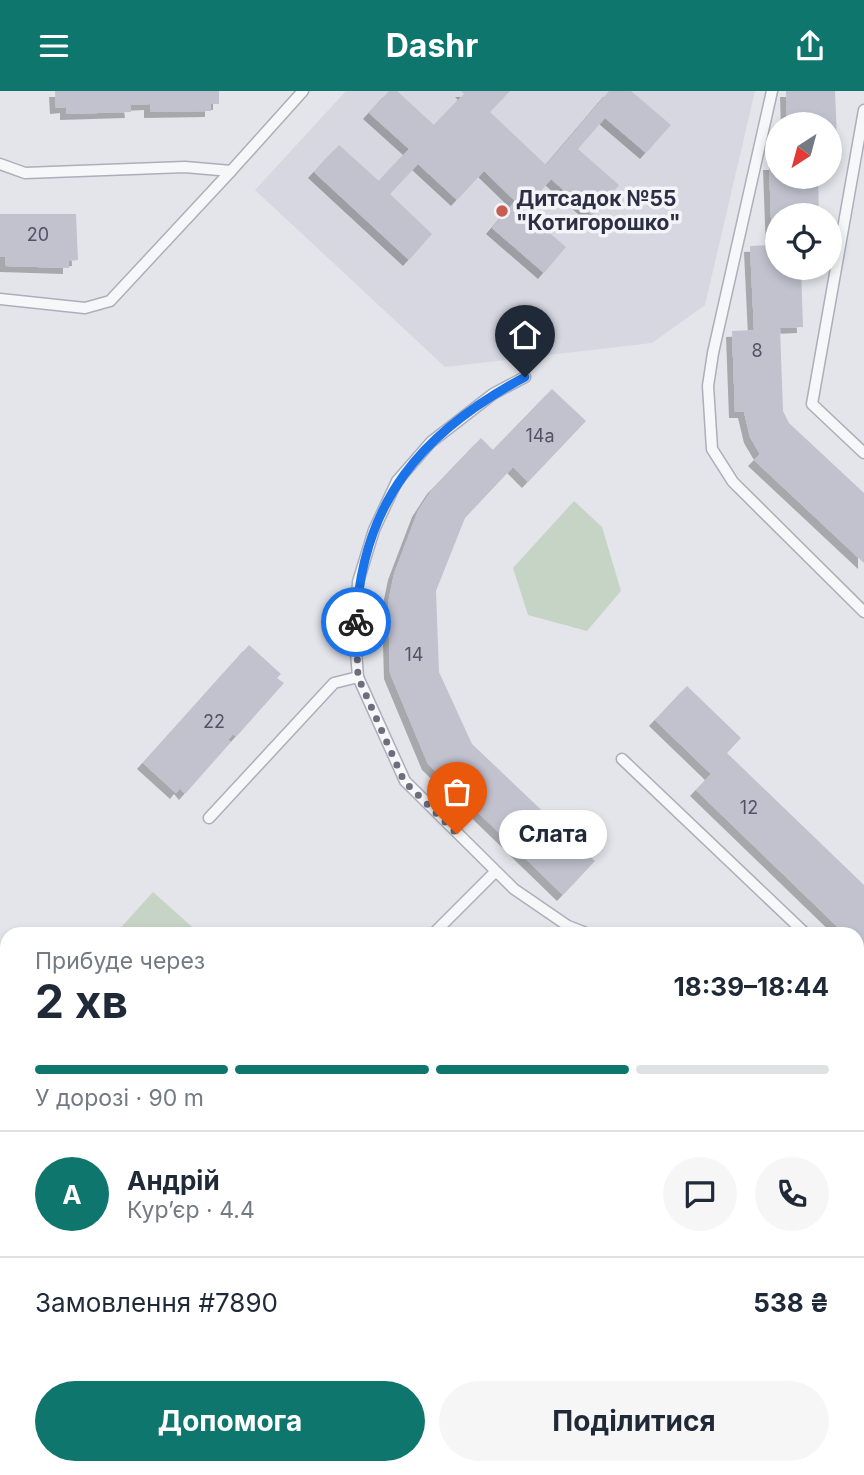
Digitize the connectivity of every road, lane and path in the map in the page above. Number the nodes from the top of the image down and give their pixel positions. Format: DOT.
graph roads {
  1 [pos="303,91"];
  2 [pos="772,91"];
  3 [pos="864,110"];
  4 [pos="0,164"];
  5 [pos="231,171"];
  6 [pos="0,299"];
  7 [pos="525,377"];
  8 [pos="864,453"];
  9 [pos="864,612"];
  10 [pos="358,677"];
  11 [pos="622,759"];
  12 [pos="209,818"];
  13 [pos="495,872"];
  14 [pos="440,927"];
  15 [pos="571,927"];
  16 [pos="799,927"];
  1 -- 5 [label="lane"];
  2 -- 9 [label="lane"];
  3 -- 8 [label="lane"];
  4 -- 5 [label="lane"];
  5 -- 6 [label="lane"];
  7 -- 10 [label="lane"];
  10 -- 12 [label="lane"];
  10 -- 13 [label="lane"];
  11 -- 16 [label="lane"];
  13 -- 14 [label="lane"];
  13 -- 15 [label="lane"];
}
